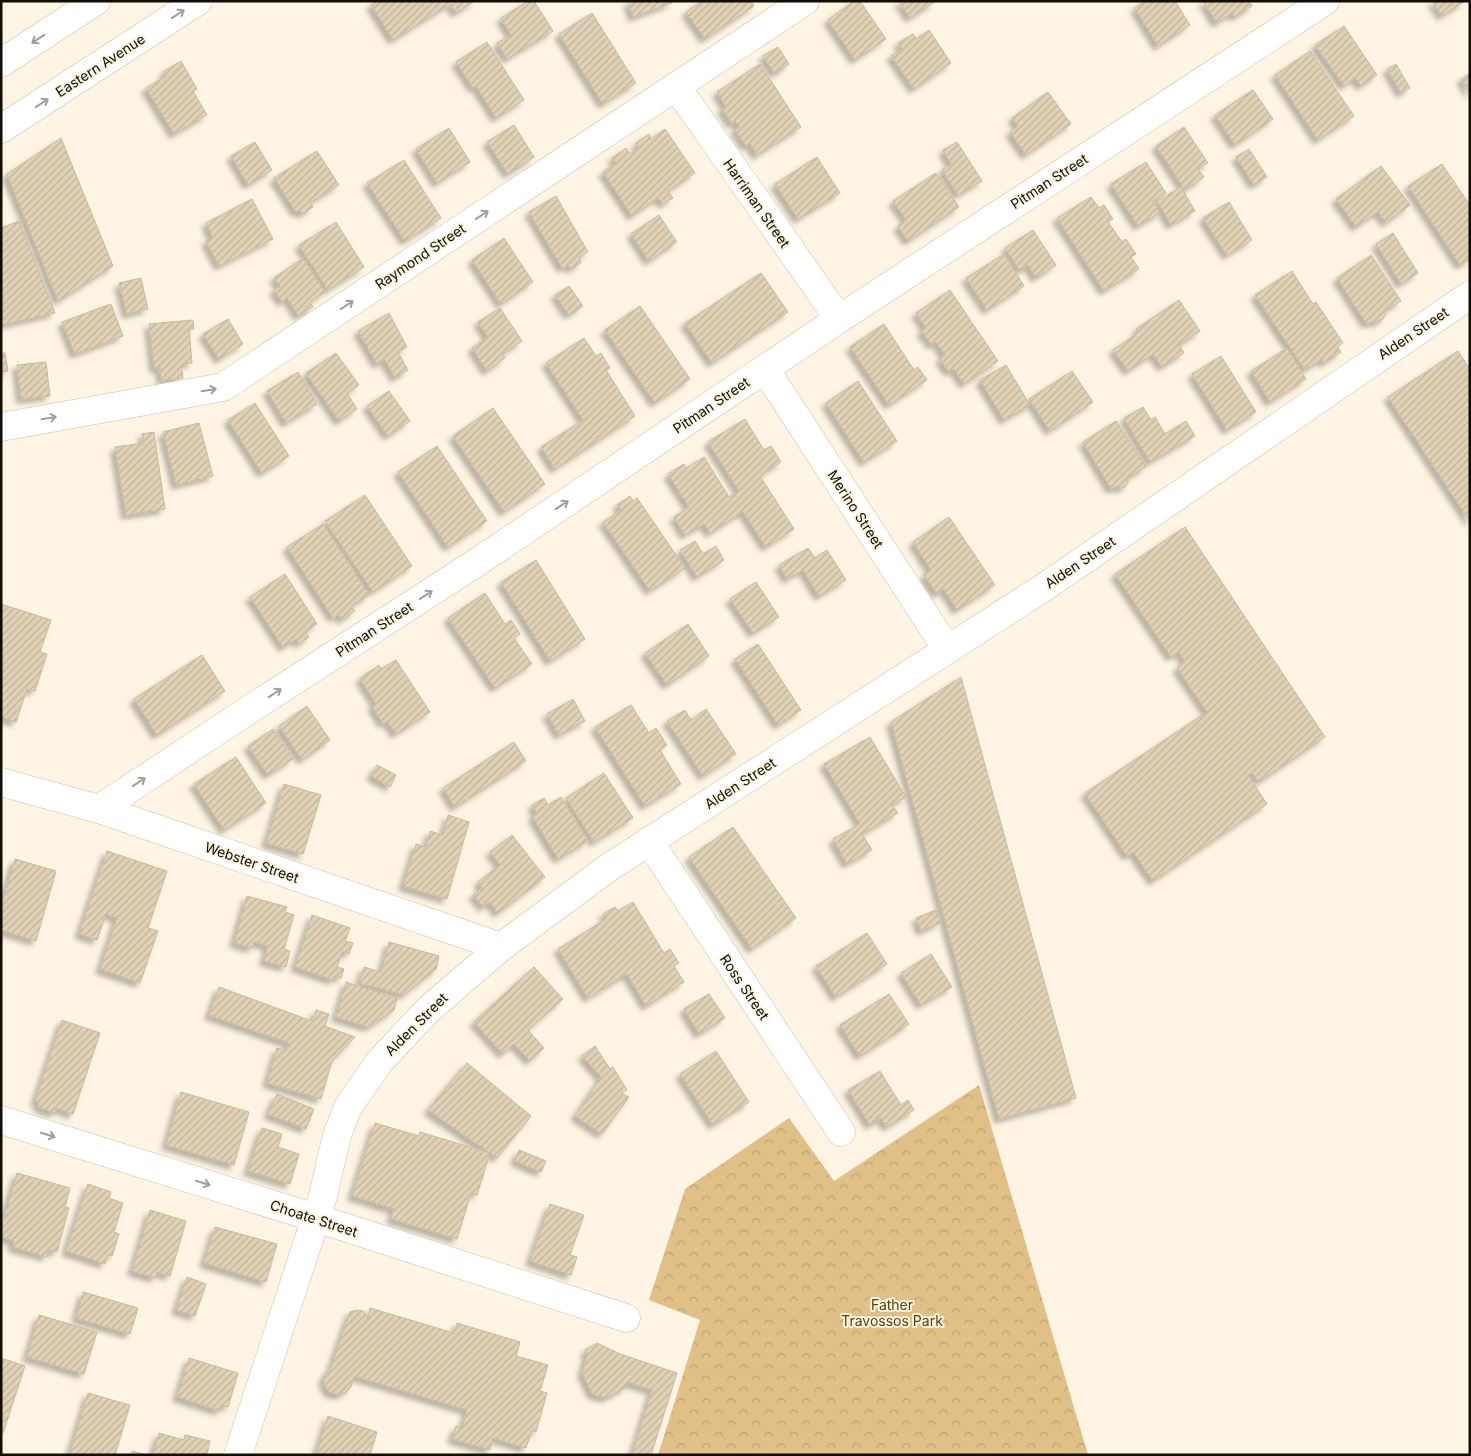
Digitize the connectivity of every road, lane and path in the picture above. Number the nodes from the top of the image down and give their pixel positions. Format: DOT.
graph roads {
  1 [pos="96,1"];
  2 [pos="198,1"];
  3 [pos="805,1"];
  4 [pos="1313,4"];
  5 [pos="1,63"];
  6 [pos="676,86"];
  7 [pos="1,129"];
  8 [pos="1470,295"];
  9 [pos="839,319"];
  10 [pos="765,369"];
  11 [pos="1,427"];
  12 [pos="947,649"];
  13 [pos="1,782"];
  14 [pos="99,809"];
  15 [pos="649,841"];
  16 [pos="501,947"];
  17 [pos="1,1120"];
  18 [pos="842,1132"];
  19 [pos="316,1218"];
  20 [pos="626,1318"];
  21 [pos="238,1455"];
  1 -- 5 [label="street, one-way"];
  7 -- 2 [label="street, Eastern Avenue, one-way"];
  3 -- 6 [label="street, Raymond Street"];
  4 -- 9 [label="street, Pitman Street"];
  6 -- 9 [label="street, Harriman Street"];
  11 -- 6 [label="street, Raymond Street, one-way"];
  8 -- 12 [label="street, Alden Street"];
  9 -- 10 [label="street, Pitman Street"];
  10 -- 12 [label="street, Merino Street"];
  14 -- 10 [label="street, Pitman Street, one-way"];
  12 -- 15 [label="street, Alden Street"];
  13 -- 14 [label="street, Webster Street"];
  14 -- 16 [label="street, Webster Street"];
  15 -- 16 [label="street, Alden Street"];
  15 -- 18 [label="street, Ross Street"];
  16 -- 19 [label="street, Alden Street"];
  17 -- 19 [label="street, Choate Street, one-way"];
  19 -- 20 [label="street, Choate Street"];
  19 -- 21 [label="street, Alden Street"];
}
